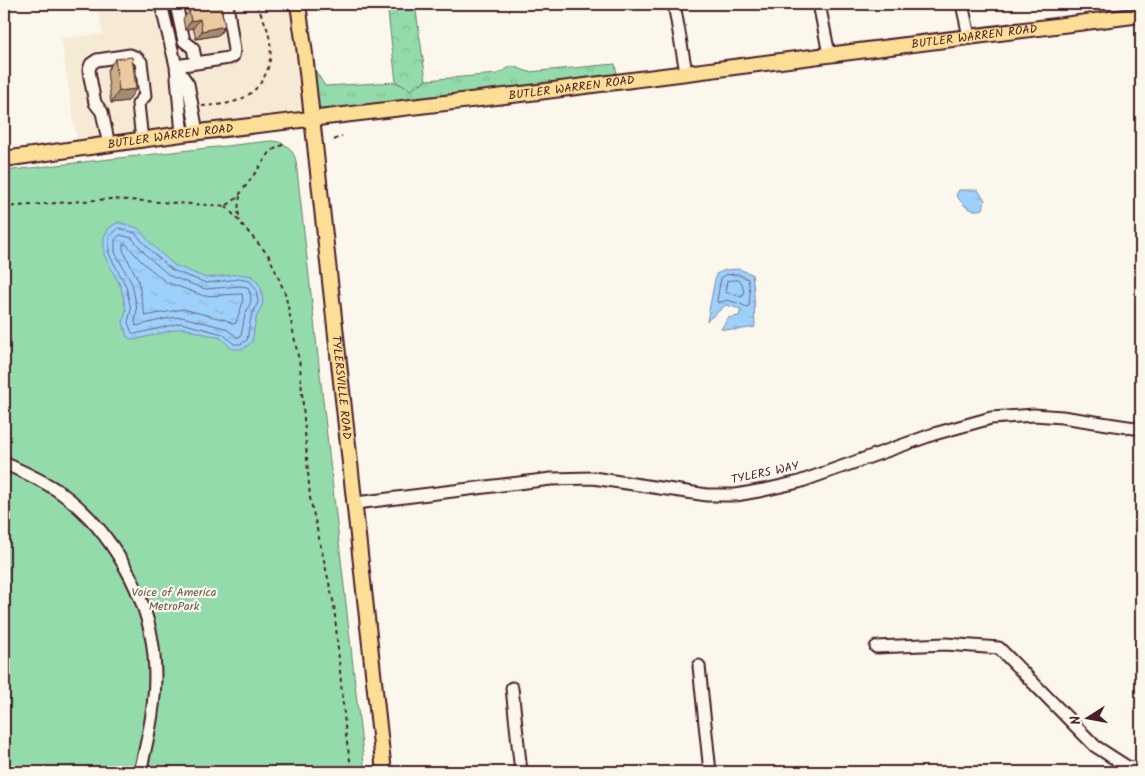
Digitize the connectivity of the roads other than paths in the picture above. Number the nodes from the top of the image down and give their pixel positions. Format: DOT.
graph roads {
  1 [pos="161,4"];
  2 [pos="176,4"];
  3 [pos="227,4"];
  4 [pos="298,4"];
  5 [pos="674,4"];
  6 [pos="819,4"];
  7 [pos="962,4"];
  8 [pos="1141,15"];
  9 [pos="968,36"];
  10 [pos="829,54"];
  11 [pos="196,63"];
  12 [pos="176,66"];
  13 [pos="686,72"];
  14 [pos="313,119"];
  15 [pos="197,132"];
  16 [pos="182,134"];
  17 [pos="142,140"];
  18 [pos="109,145"];
  19 [pos="4,159"];
  20 [pos="1141,429"];
  21 [pos="4,463"];
  22 [pos="356,503"];
  23 [pos="876,647"];
  24 [pos="700,666"];
  25 [pos="512,688"];
  26 [pos="1141,771"];
  27 [pos="140,772"];
  28 [pos="384,772"];
  29 [pos="520,772"];
  30 [pos="710,772"];
  1 -- 12 [label="street"];
  2 -- 11 [label="street"];
  3 -- 11 [label="street"];
  4 -- 14 [label="main road, TYLERSVILLE ROAD"];
  5 -- 13 [label="street"];
  6 -- 10 [label="street"];
  7 -- 9 [label="street"];
  8 -- 9 [label="main road, BUTLER WARREN ROAD"];
  9 -- 10 [label="main road, BUTLER WARREN ROAD"];
  10 -- 13 [label="main road, BUTLER WARREN ROAD"];
  11 -- 12 [label="street"];
  12 -- 15 [label="street"];
  12 -- 16 [label="street"];
  13 -- 14 [label="main road, BUTLER WARREN ROAD"];
  14 -- 15 [label="main road, BUTLER WARREN ROAD"];
  14 -- 22 [label="main road, TYLERSVILLE ROAD"];
  15 -- 16 [label="main road, BUTLER WARREN ROAD"];
  16 -- 17 [label="main road, BUTLER WARREN ROAD"];
  17 -- 18 [label="main road, BUTLER WARREN ROAD"];
  17 -- 18 [label="street"];
  18 -- 19 [label="main road, BUTLER WARREN ROAD"];
  20 -- 22 [label="street, TYLERS WAY"];
  21 -- 27 [label="street"];
  22 -- 28 [label="main road, TYLERSVILLE ROAD"];
  23 -- 26 [label="street"];
  24 -- 30 [label="street"];
  25 -- 29 [label="street"];
}
